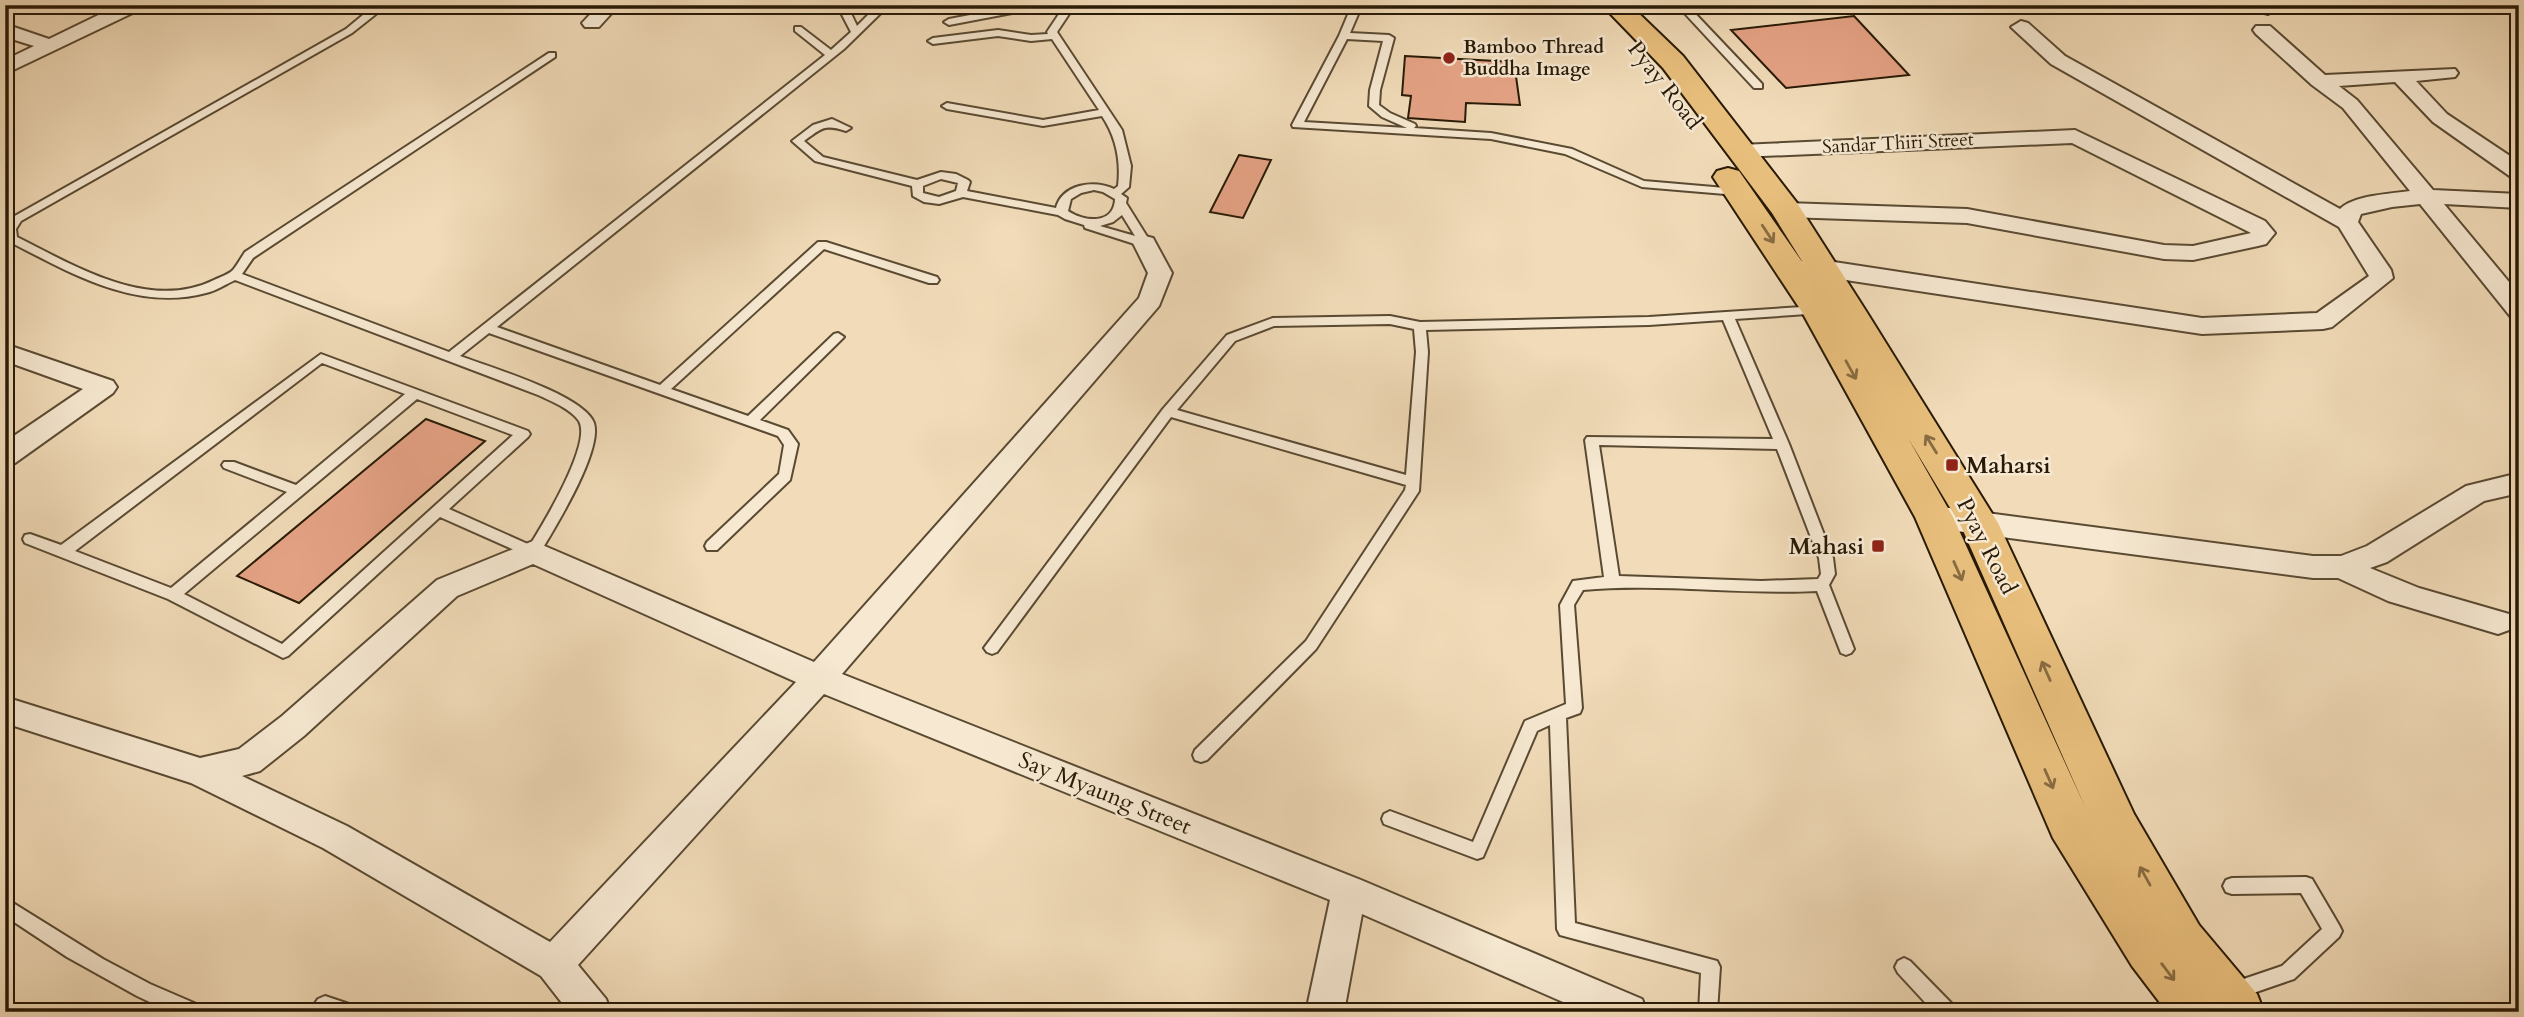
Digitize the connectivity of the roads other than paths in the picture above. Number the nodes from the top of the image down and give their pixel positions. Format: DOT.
graph roads {
  1 [pos="134,5"];
  2 [pos="377,5"];
  3 [pos="610,5"];
  4 [pos="842,5"];
  5 [pos="884,5"];
  6 [pos="956,5"];
  7 [pos="1012,5"];
  8 [pos="1070,5"];
  9 [pos="1357,5"];
  10 [pos="1682,5"];
  11 [pos="1615,7"];
  12 [pos="592,23"];
  13 [pos="2021,27"];
  14 [pos="798,29"];
  15 [pos="5,30"];
  16 [pos="2263,30"];
  17 [pos="856,32"];
  18 [pos="1055,36"];
  19 [pos="1344,36"];
  20 [pos="933,41"];
  21 [pos="51,46"];
  22 [pos="552,55"];
  23 [pos="831,55"];
  24 [pos="5,68"];
  25 [pos="2448,74"];
  26 [pos="2400,76"];
  27 [pos="2319,81"];
  28 [pos="1758,86"];
  29 [pos="947,106"];
  30 [pos="1105,112"];
  31 [pos="846,128"];
  32 [pos="1429,132"];
  33 [pos="1740,150"];
  34 [pos="2519,172"];
  35 [pos="918,184"];
  36 [pos="1737,192"];
  37 [pos="1115,193"];
  38 [pos="961,194"];
  39 [pos="2427,197"];
  40 [pos="2519,201"];
  41 [pos="1122,205"];
  42 [pos="1786,210"];
  43 [pos="1062,212"];
  44 [pos="1078,222"];
  45 [pos="2347,222"];
  46 [pos="8,230"];
  47 [pos="1145,243"];
  48 [pos="1805,267"];
  49 [pos="234,275"];
  50 [pos="933,280"];
  51 [pos="1818,310"];
  52 [pos="2519,310"];
  53 [pos="1728,317"];
  54 [pos="1420,326"];
  55 [pos="487,328"];
  56 [pos="838,337"];
  57 [pos="5,352"];
  58 [pos="451,357"];
  59 [pos="662,390"];
  60 [pos="414,394"];
  61 [pos="1168,412"];
  62 [pos="751,421"];
  63 [pos="1782,444"];
  64 [pos="5,456"];
  65 [pos="229,465"];
  66 [pos="1413,482"];
  67 [pos="2519,483"];
  68 [pos="298,491"];
  69 [pos="439,511"];
  70 [pos="1934,517"];
  71 [pos="1979,523"];
  72 [pos="30,539"];
  73 [pos="712,546"];
  74 [pos="63,552"];
  75 [pos="533,552"];
  76 [pos="2342,567"];
  77 [pos="1612,580"];
  78 [pos="1822,586"];
  79 [pos="173,595"];
  80 [pos="2498,622"];
  81 [pos="992,648"];
  82 [pos="1846,649"];
  83 [pos="819,678"];
  84 [pos="5,710"];
  85 [pos="1559,713"];
  86 [pos="1201,755"];
  87 [pos="200,772"];
  88 [pos="1390,819"];
  89 [pos="2232,886"];
  90 [pos="1349,891"];
  91 [pos="5,906"];
  92 [pos="554,964"];
  93 [pos="1904,967"];
  94 [pos="2220,1006"];
  95 [pos="194,1012"];
  96 [pos="318,1012"];
  97 [pos="348,1012"];
  98 [pos="593,1012"];
  99 [pos="1325,1012"];
  100 [pos="1629,1012"];
  101 [pos="1708,1012"];
  102 [pos="1947,1012"];
  1 -- 21 [label="street"];
  2 -- 46 [label="lane"];
  3 -- 12 [label="street"];
  4 -- 17 [label="lane"];
  5 -- 17 [label="lane"];
  6 -- 7 [label="lane"];
  8 -- 18 [label="lane"];
  9 -- 19 [label="lane"];
  10 -- 28 [label="lane"];
  11 -- 33 [label="highway, Pyay Road"];
  11 -- 36 [label="highway, Pyay Road"];
  13 -- 45 [label="street"];
  14 -- 23 [label="lane"];
  15 -- 21 [label="street"];
  16 -- 27 [label="street"];
  17 -- 23 [label="lane"];
  18 -- 20 [label="lane"];
  18 -- 30 [label="lane"];
  19 -- 32 [label="lane"];
  19 -- 32 [label="lane"];
  21 -- 24 [label="street"];
  22 -- 49 [label="lane"];
  23 -- 55 [label="lane"];
  25 -- 26 [label="street"];
  26 -- 27 [label="street"];
  26 -- 34 [label="street"];
  27 -- 39 [label="street"];
  29 -- 30 [label="lane"];
  30 -- 37 [label="lane"];
  31 -- 35 [label="lane"];
  32 -- 36 [label="lane"];
  33 -- 42 [label="highway, Pyay Road"];
  33 -- 42 [label="street, Sandar Thiri Street"];
  35 -- 38 [label="lane"];
  35 -- 38 [label="lane"];
  36 -- 48 [label="highway, Pyay Road, one-way"];
  37 -- 41 [label="lane"];
  37 -- 43 [label="lane"];
  38 -- 43 [label="lane"];
  39 -- 40 [label="street"];
  39 -- 45 [label="street"];
  39 -- 52 [label="street"];
  41 -- 44 [label="lane"];
  41 -- 47 [label="lane"];
  42 -- 48 [label="highway, Pyay Road"];
  43 -- 44 [label="lane"];
  44 -- 47 [label="lane"];
  45 -- 48 [label="street"];
  46 -- 49 [label="lane"];
  47 -- 83 [label="street"];
  48 -- 51 [label="highway, Pyay Road"];
  71 -- 48 [label="highway, Pyay Road, one-way"];
  49 -- 58 [label="lane"];
  50 -- 59 [label="lane"];
  51 -- 53 [label="lane"];
  51 -- 70 [label="highway, Pyay Road, one-way"];
  53 -- 54 [label="lane"];
  53 -- 63 [label="lane"];
  54 -- 61 [label="lane"];
  54 -- 66 [label="lane"];
  55 -- 58 [label="lane"];
  55 -- 59 [label="lane"];
  56 -- 62 [label="lane"];
  57 -- 64 [label="street"];
  58 -- 75 [label="lane"];
  59 -- 62 [label="lane"];
  60 -- 68 [label="lane"];
  60 -- 69 [label="lane"];
  60 -- 74 [label="lane"];
  61 -- 66 [label="lane"];
  61 -- 81 [label="lane"];
  62 -- 73 [label="lane"];
  63 -- 77 [label="lane"];
  63 -- 78 [label="lane"];
  65 -- 68 [label="lane"];
  66 -- 86 [label="lane"];
  67 -- 76 [label="street"];
  68 -- 79 [label="lane"];
  69 -- 75 [label="lane"];
  69 -- 79 [label="lane"];
  70 -- 71 [label="street"];
  70 -- 94 [label="highway, Pyay Road, one-way"];
  71 -- 76 [label="street"];
  94 -- 71 [label="highway, Pyay Road, one-way"];
  72 -- 74 [label="lane"];
  74 -- 79 [label="lane"];
  75 -- 83 [label="street, Say Myaung Street"];
  75 -- 87 [label="street"];
  76 -- 80 [label="street"];
  77 -- 78 [label="lane"];
  77 -- 85 [label="lane"];
  78 -- 82 [label="lane"];
  83 -- 90 [label="street, Say Myaung Street"];
  83 -- 92 [label="street"];
  84 -- 87 [label="street"];
  85 -- 88 [label="lane"];
  85 -- 101 [label="lane"];
  87 -- 92 [label="street"];
  89 -- 94 [label="lane"];
  90 -- 99 [label="street"];
  90 -- 100 [label="street, Say Myaung Street"];
  91 -- 95 [label="lane"];
  92 -- 98 [label="street"];
  93 -- 102 [label="lane"];
  96 -- 97 [label="lane"];
}
